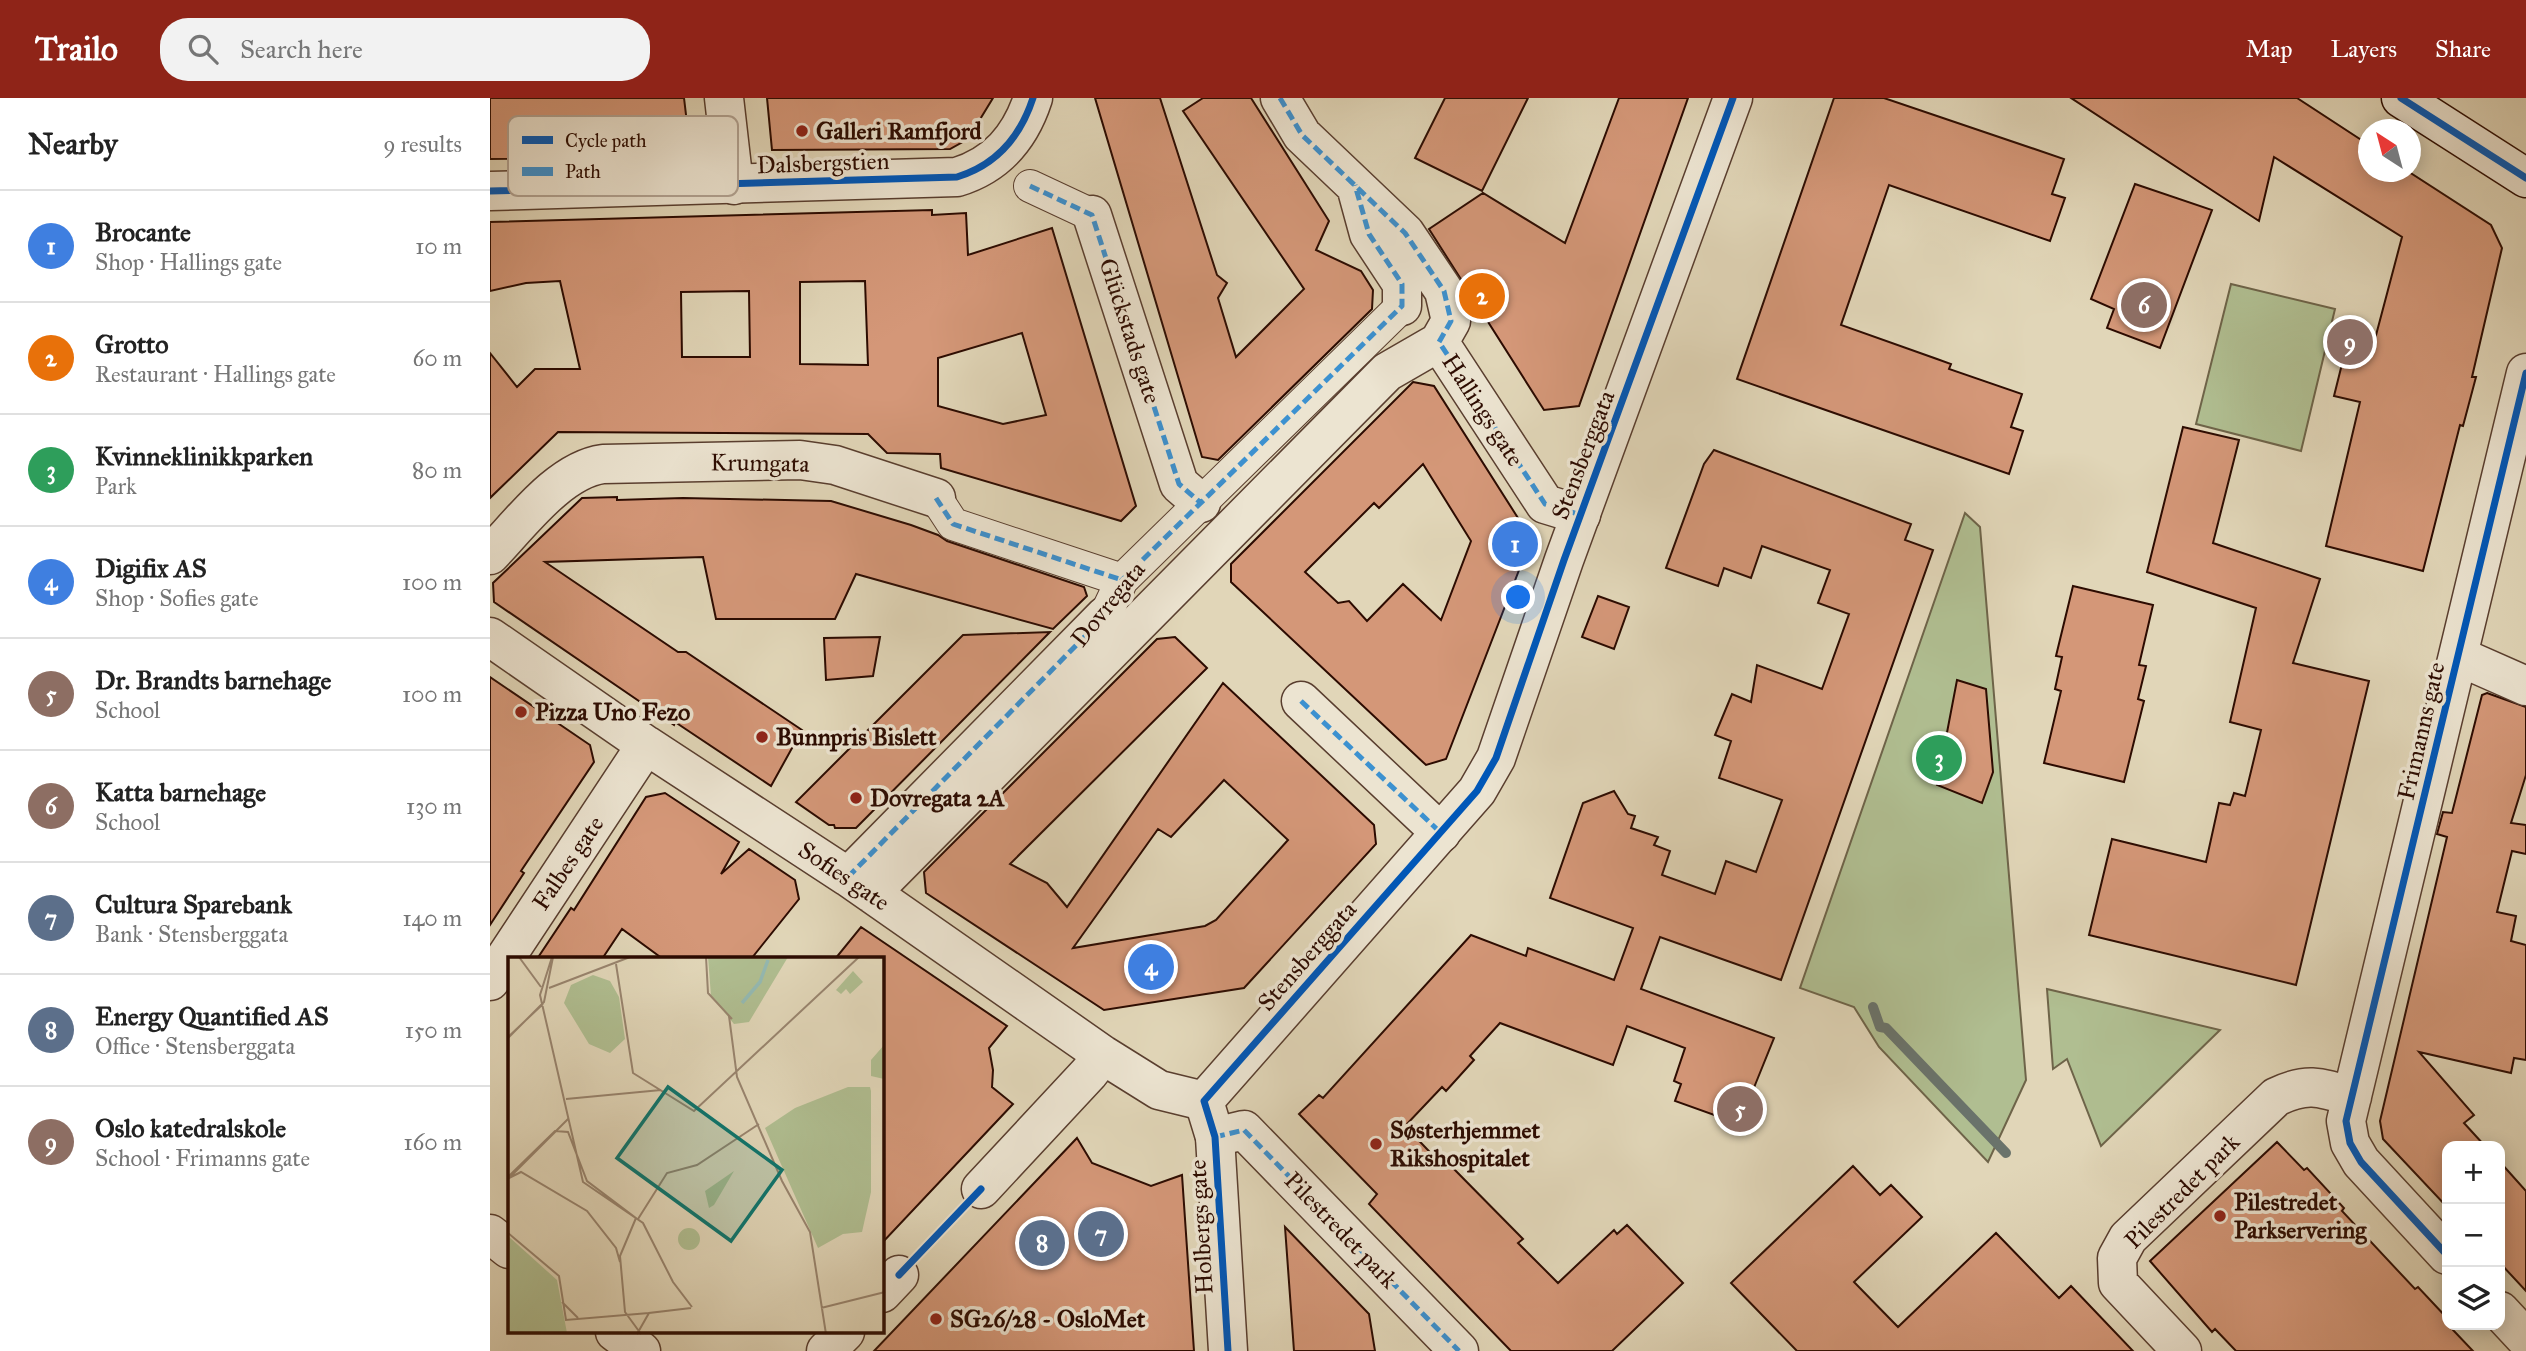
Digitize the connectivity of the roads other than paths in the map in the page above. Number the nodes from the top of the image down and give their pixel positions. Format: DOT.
graph roads {
  1 [pos="724,98"];
  2 [pos="1033,98"];
  3 [pos="1280,98"];
  4 [pos="1733,98"];
  5 [pos="2401,98"];
  6 [pos="726,116"];
  7 [pos="2526,178"];
  8 [pos="738,185"];
  9 [pos="1355,185"];
  10 [pos="1030,186"];
  11 [pos="490,191"];
  12 [pos="508,191"];
  13 [pos="1092,215"];
  14 [pos="1402,306"];
  15 [pos="1439,342"];
  16 [pos="2526,373"];
  17 [pos="936,498"];
  18 [pos="1201,503"];
  19 [pos="1581,515"];
  20 [pos="490,555"];
  21 [pos="1122,580"];
  22 [pos="1105,616"];
  23 [pos="490,637"];
  24 [pos="2458,656"];
  25 [pos="2526,685"];
  26 [pos="1301,701"];
  27 [pos="646,746"];
  28 [pos="1441,833"];
  29 [pos="859,885"];
  30 [pos="490,981"];
  31 [pos="1102,1055"];
  32 [pos="2352,1097"];
  33 [pos="1204,1101"];
  34 [pos="1215,1138"];
  35 [pos="981,1189"];
  36 [pos="490,1234"];
  37 [pos="508,1248"];
  38 [pos="2442,1250"];
  39 [pos="2505,1316"];
  40 [pos="618,1334"];
  41 [pos="843,1334"];
  42 [pos="2526,1339"];
  43 [pos="641,1351"];
  44 [pos="826,1351"];
  45 [pos="1227,1351"];
  46 [pos="1459,1351"];
  47 [pos="2182,1351"];
  1 -- 6 [label="street"];
  2 -- 8 [label="street, Dalsbergstien"];
  3 -- 9 [label="street, Hallings gate"];
  4 -- 19 [label="street, Stensberggata"];
  5 -- 7 [label="street"];
  9 -- 14 [label="street"];
  9 -- 15 [label="street, Hallings gate"];
  10 -- 13 [label="street, Glückstads gate"];
  11 -- 12 [label="street, Dalsbergstien"];
  13 -- 18 [label="street, Glückstads gate"];
  14 -- 18 [label="street, Dovregata"];
  15 -- 19 [label="street, Hallings gate"];
  15 -- 29 [label="street, Dovregata"];
  16 -- 24 [label="street, Frimanns gate"];
  17 -- 20 [label="street, Krumgata"];
  17 -- 21 [label="street, Krumgata"];
  18 -- 21 [label="street, Dovregata"];
  19 -- 28 [label="street, Stensberggata"];
  21 -- 22 [label="street, Dovregata"];
  22 -- 29 [label="street, Dovregata"];
  23 -- 27 [label="street, Sofies gate"];
  24 -- 25 [label="street"];
  24 -- 32 [label="street, Frimanns gate"];
  26 -- 28 [label="street"];
  27 -- 29 [label="street, Sofies gate"];
  27 -- 30 [label="street, Falbes gate"];
  28 -- 33 [label="street, Stensberggata"];
  29 -- 31 [label="street, Sofies gate"];
  31 -- 33 [label="street, Sofies gate"];
  31 -- 35 [label="street"];
  32 -- 38 [label="street, Frimanns gate"];
  32 -- 47 [label="street, Pilestredet park"];
  33 -- 34 [label="street, Holbergs gate"];
  34 -- 45 [label="street, Holbergs gate"];
  34 -- 46 [label="street, Pilestredet park"];
  36 -- 37 [label="street"];
  39 -- 42 [label="street"];
  40 -- 43 [label="street"];
  41 -- 44 [label="street"];
}
